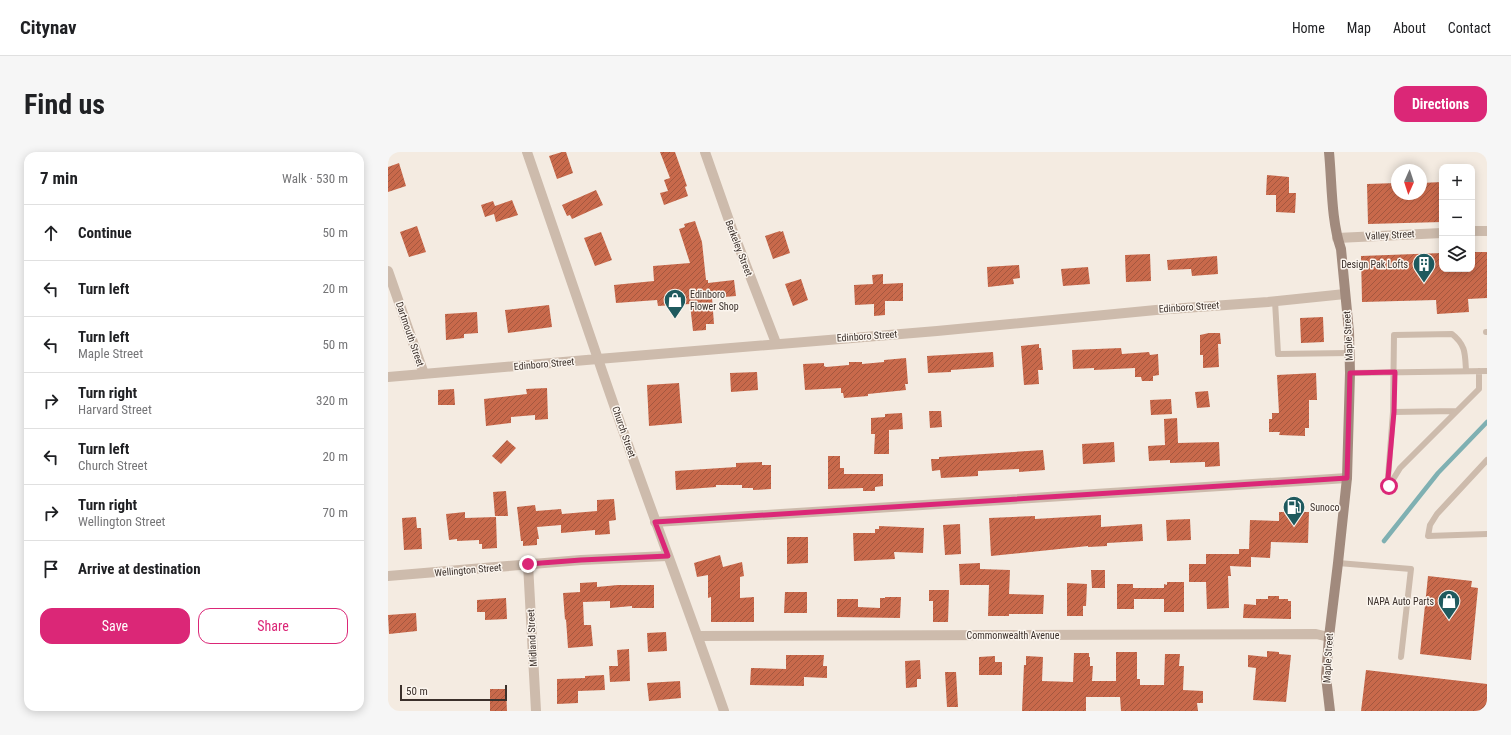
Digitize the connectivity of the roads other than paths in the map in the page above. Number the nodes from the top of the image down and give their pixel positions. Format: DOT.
graph roads {
  1 [pos="527,152"];
  2 [pos="705,152"];
  3 [pos="1330,152"];
  4 [pos="1475,231"];
  5 [pos="1487,231"];
  6 [pos="1439,233"];
  7 [pos="1337,238"];
  8 [pos="388,271"];
  9 [pos="1345,294"];
  10 [pos="1275,301"];
  11 [pos="776,343"];
  12 [pos="1350,352"];
  13 [pos="598,359"];
  14 [pos="1466,371"];
  15 [pos="1479,371"];
  16 [pos="1487,371"];
  17 [pos="1395,372"];
  18 [pos="1350,373"];
  19 [pos="424,374"];
  20 [pos="388,377"];
  21 [pos="1456,411"];
  22 [pos="1394,412"];
  23 [pos="1487,460"];
  24 [pos="1347,478"];
  25 [pos="655,522"];
  26 [pos="1487,534"];
  27 [pos="668,556"];
  28 [pos="1338,563"];
  29 [pos="528,564"];
  30 [pos="388,576"];
  31 [pos="698,636"];
  32 [pos="1329,636"];
  33 [pos="1401,656"];
  34 [pos="536,711"];
  35 [pos="724,711"];
  36 [pos="1330,711"];
  1 -- 13 [label="street, Church Street"];
  2 -- 11 [label="street, Berkeley Street"];
  3 -- 7 [label="main road, Maple Street"];
  4 -- 5 [label="street"];
  6 -- 7 [label="street, Valley Street"];
  7 -- 9 [label="main road, Maple Street"];
  8 -- 19 [label="street, Dartmouth Street"];
  9 -- 10 [label="street, Edinboro Street"];
  9 -- 12 [label="main road, Maple Street"];
  10 -- 11 [label="street, Edinboro Street"];
  10 -- 12 [label="lane"];
  11 -- 13 [label="street, Edinboro Street"];
  12 -- 18 [label="main road, Maple Street"];
  13 -- 19 [label="street, Edinboro Street"];
  13 -- 25 [label="street, Church Street"];
  14 -- 15 [label="lane"];
  14 -- 17 [label="lane"];
  14 -- 17 [label="lane"];
  15 -- 16 [label="lane"];
  15 -- 21 [label="lane"];
  17 -- 18 [label="lane"];
  17 -- 22 [label="lane"];
  18 -- 24 [label="main road, Maple Street"];
  19 -- 20 [label="street, Edinboro Street"];
  21 -- 22 [label="lane"];
  21 -- 22 [label="lane"];
  23 -- 26 [label="lane"];
  24 -- 25 [label="street"];
  24 -- 28 [label="main road, Maple Street"];
  25 -- 27 [label="street, Church Street"];
  27 -- 29 [label="street, Wellington Street"];
  27 -- 31 [label="street, Church Street"];
  28 -- 32 [label="main road, Maple Street"];
  28 -- 33 [label="lane"];
  29 -- 30 [label="street, Wellington Street"];
  29 -- 34 [label="street, Midland Street"];
  31 -- 32 [label="street, Commonwealth Avenue"];
  31 -- 35 [label="street, Church Street"];
  32 -- 36 [label="main road, Maple Street"];
}
